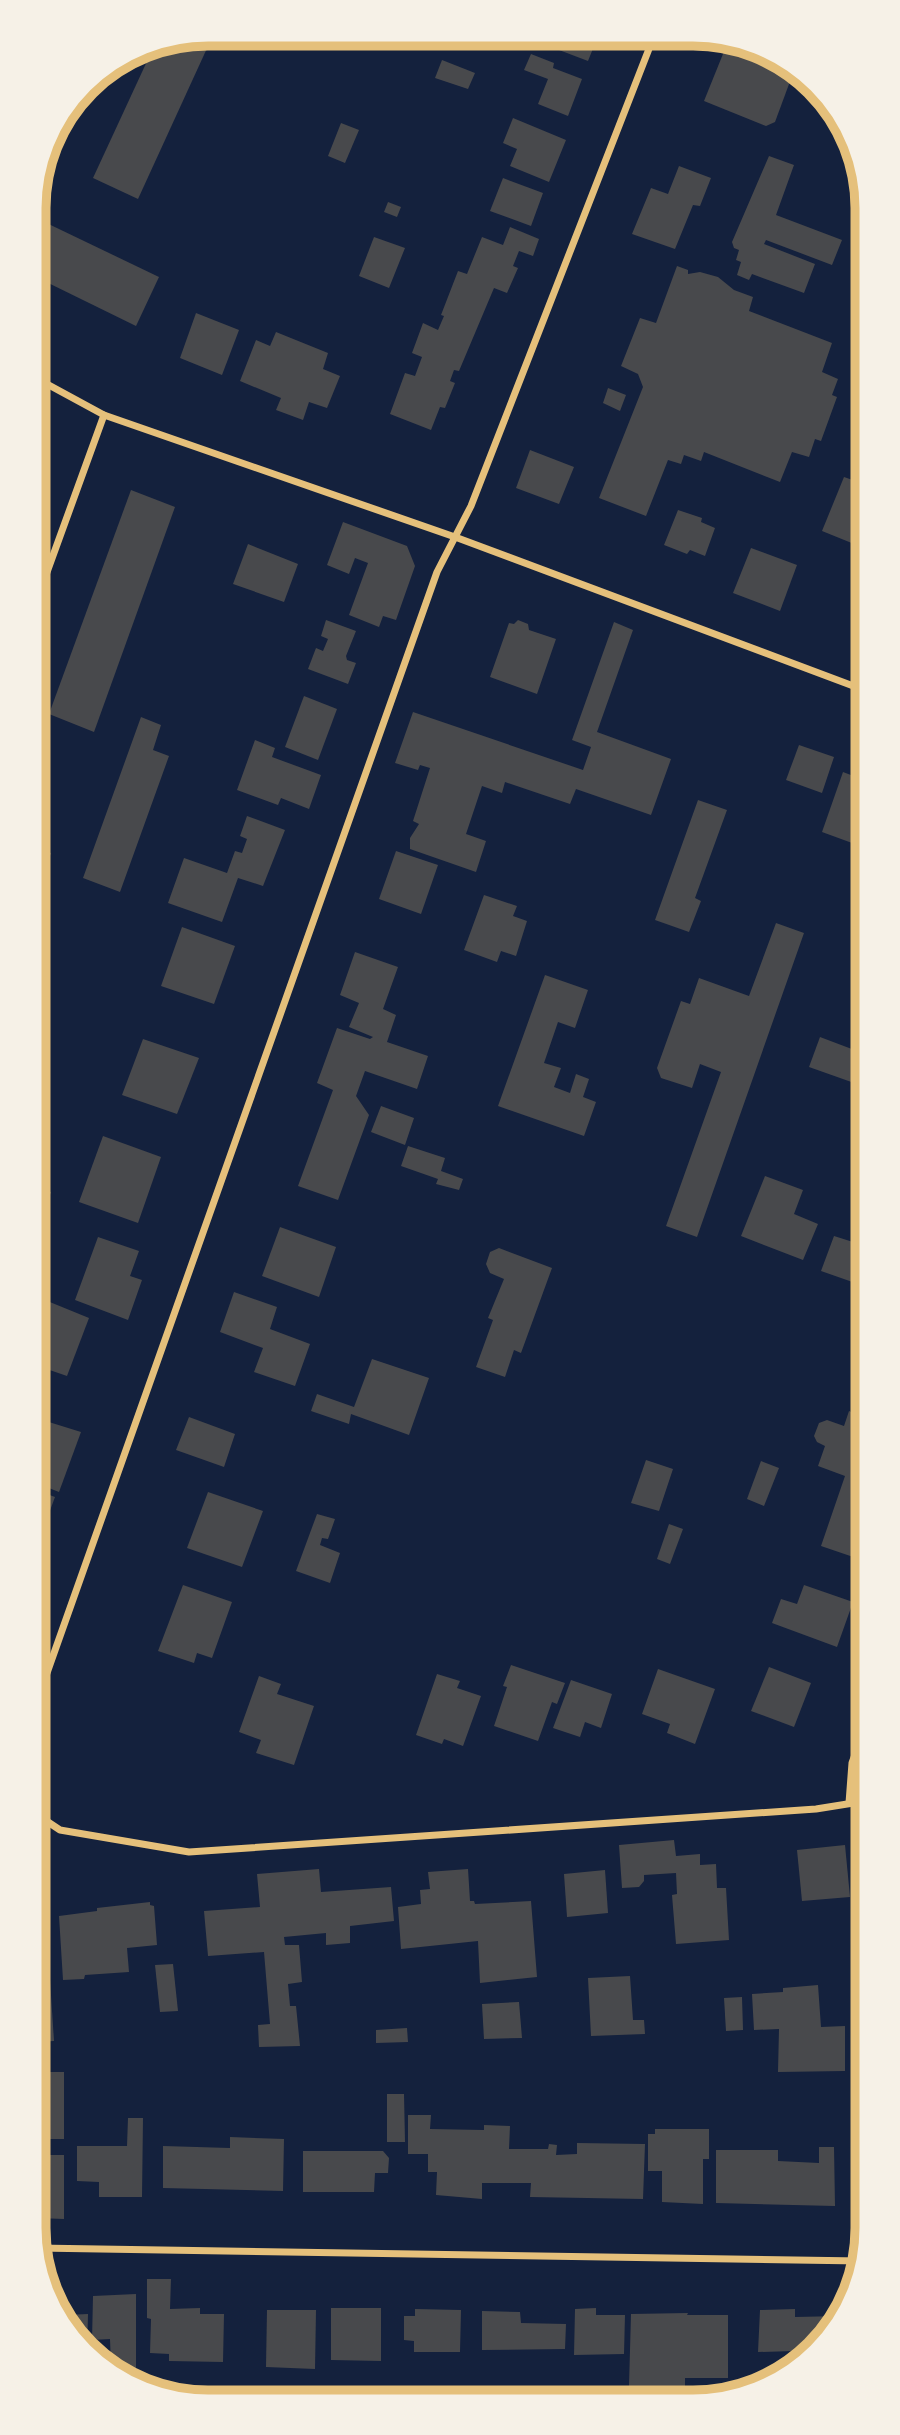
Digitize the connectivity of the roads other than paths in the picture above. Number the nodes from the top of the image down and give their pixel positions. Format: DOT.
graph roads {
  1 [pos="650,46"];
  2 [pos="46,384"];
  3 [pos="104,415"];
  4 [pos="455,537"];
  5 [pos="46,575"];
  6 [pos="855,687"];
  7 [pos="46,1676"];
  8 [pos="854,1757"];
  9 [pos="854,1802"];
  10 [pos="849,1803"];
  11 [pos="46,1821"];
  12 [pos="47,2248"];
  13 [pos="851,2261"];
  1 -- 4 [label="street"];
  2 -- 3 [label="street"];
  3 -- 4 [label="street"];
  3 -- 5 [label="street"];
  4 -- 6 [label="street"];
  4 -- 7 [label="street"];
  8 -- 10 [label="street"];
  9 -- 10 [label="street"];
  10 -- 11 [label="street"];
  12 -- 13 [label="street"];
}
